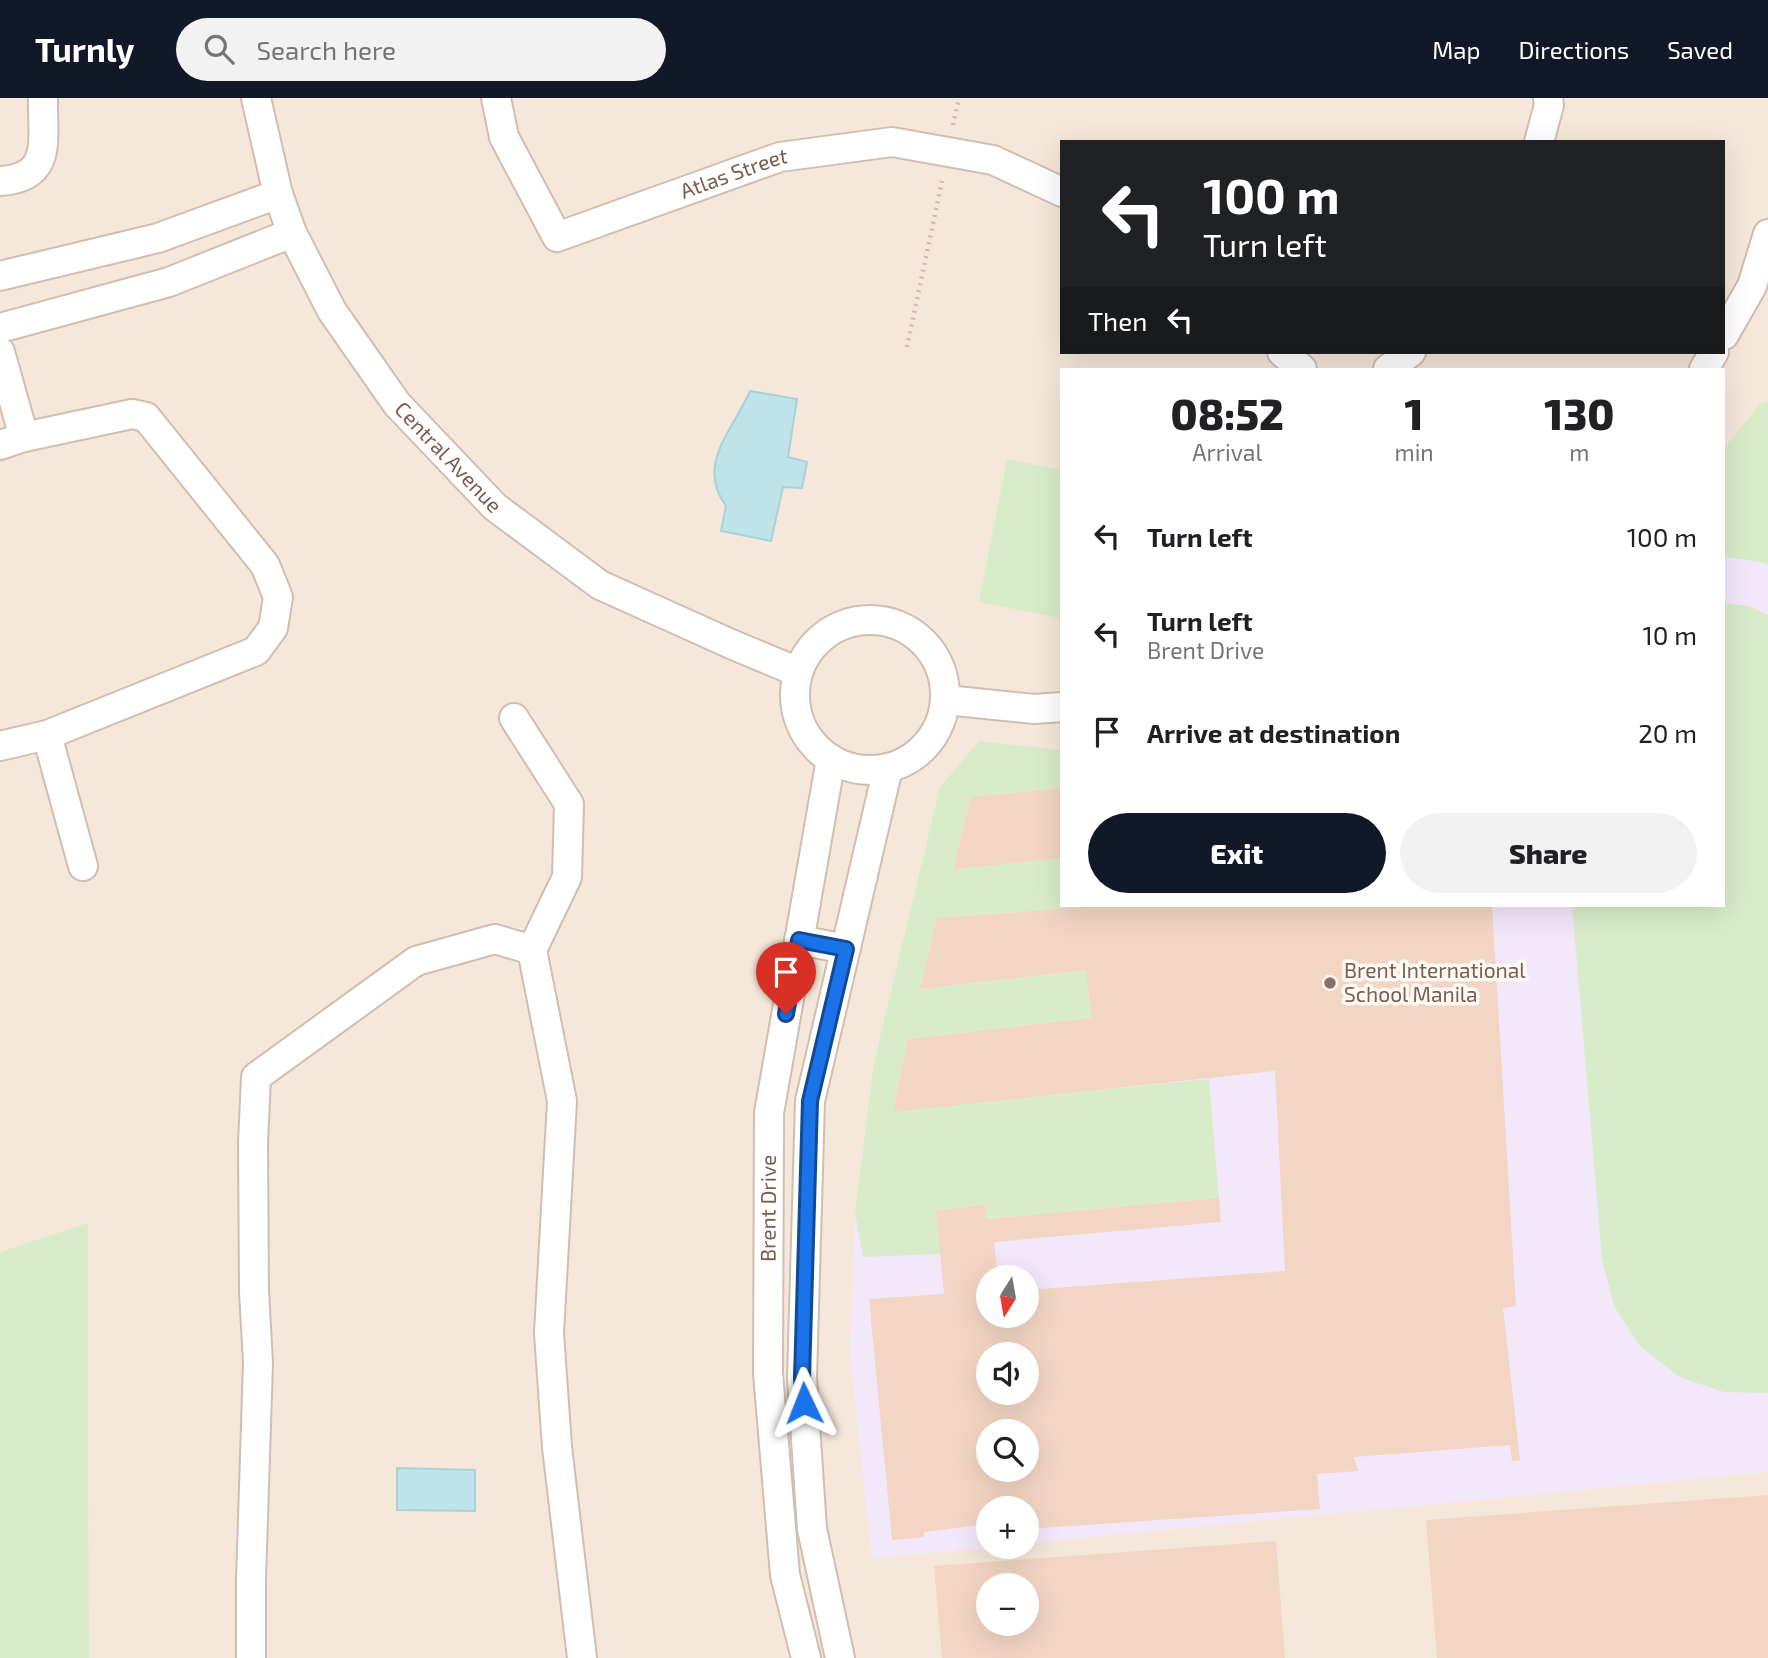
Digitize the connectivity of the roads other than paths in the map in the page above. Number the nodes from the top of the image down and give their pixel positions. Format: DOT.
graph roads {
  1 [pos="43,98"];
  2 [pos="256,98"];
  3 [pos="496,98"];
  4 [pos="1548,98"];
  5 [pos="1539,140"];
  6 [pos="0,181"];
  7 [pos="1060,191"];
  8 [pos="278,194"];
  9 [pos="292,233"];
  10 [pos="1768,234"];
  11 [pos="0,276"];
  12 [pos="0,328"];
  13 [pos="1725,333"];
  14 [pos="0,352"];
  15 [pos="1284,354"];
  16 [pos="1408,354"];
  17 [pos="1301,368"];
  18 [pos="1389,368"];
  19 [pos="12,441"];
  20 [pos="798,672"];
  21 [pos="946,700"];
  22 [pos="1060,707"];
  23 [pos="514,718"];
  24 [pos="47,735"];
  25 [pos="0,746"];
  26 [pos="831,759"];
  27 [pos="888,768"];
  28 [pos="83,866"];
  29 [pos="799,940"];
  30 [pos="846,949"];
  31 [pos="533,950"];
  32 [pos="768,1374"];
  33 [pos="802,1378"];
  34 [pos="251,1658"];
  35 [pos="582,1658"];
  36 [pos="806,1658"];
  37 [pos="840,1658"];
  1 -- 6 [label="street"];
  2 -- 8 [label="street, Central Avenue"];
  3 -- 7 [label="street, Atlas Street"];
  4 -- 5 [label="street"];
  8 -- 9 [label="street, Central Avenue"];
  8 -- 11 [label="street"];
  9 -- 12 [label="street"];
  9 -- 20 [label="street, Central Avenue"];
  10 -- 13 [label="street"];
  14 -- 19 [label="street"];
  15 -- 17 [label="street"];
  16 -- 18 [label="street"];
  19 -- 24 [label="street"];
  20 -- 21 [label="street"];
  20 -- 26 [label="street"];
  21 -- 22 [label="street"];
  21 -- 27 [label="street"];
  23 -- 31 [label="street"];
  24 -- 25 [label="street"];
  24 -- 28 [label="street"];
  26 -- 27 [label="street"];
  26 -- 29 [label="street, Brent Drive"];
  27 -- 30 [label="street, Brent Drive"];
  29 -- 30 [label="street"];
  29 -- 32 [label="street, Brent Drive"];
  30 -- 33 [label="street, Brent Drive"];
  31 -- 34 [label="street"];
  31 -- 35 [label="street"];
  32 -- 33 [label="street"];
  32 -- 36 [label="street, Brent Drive"];
  33 -- 37 [label="street, Brent Drive"];
}
